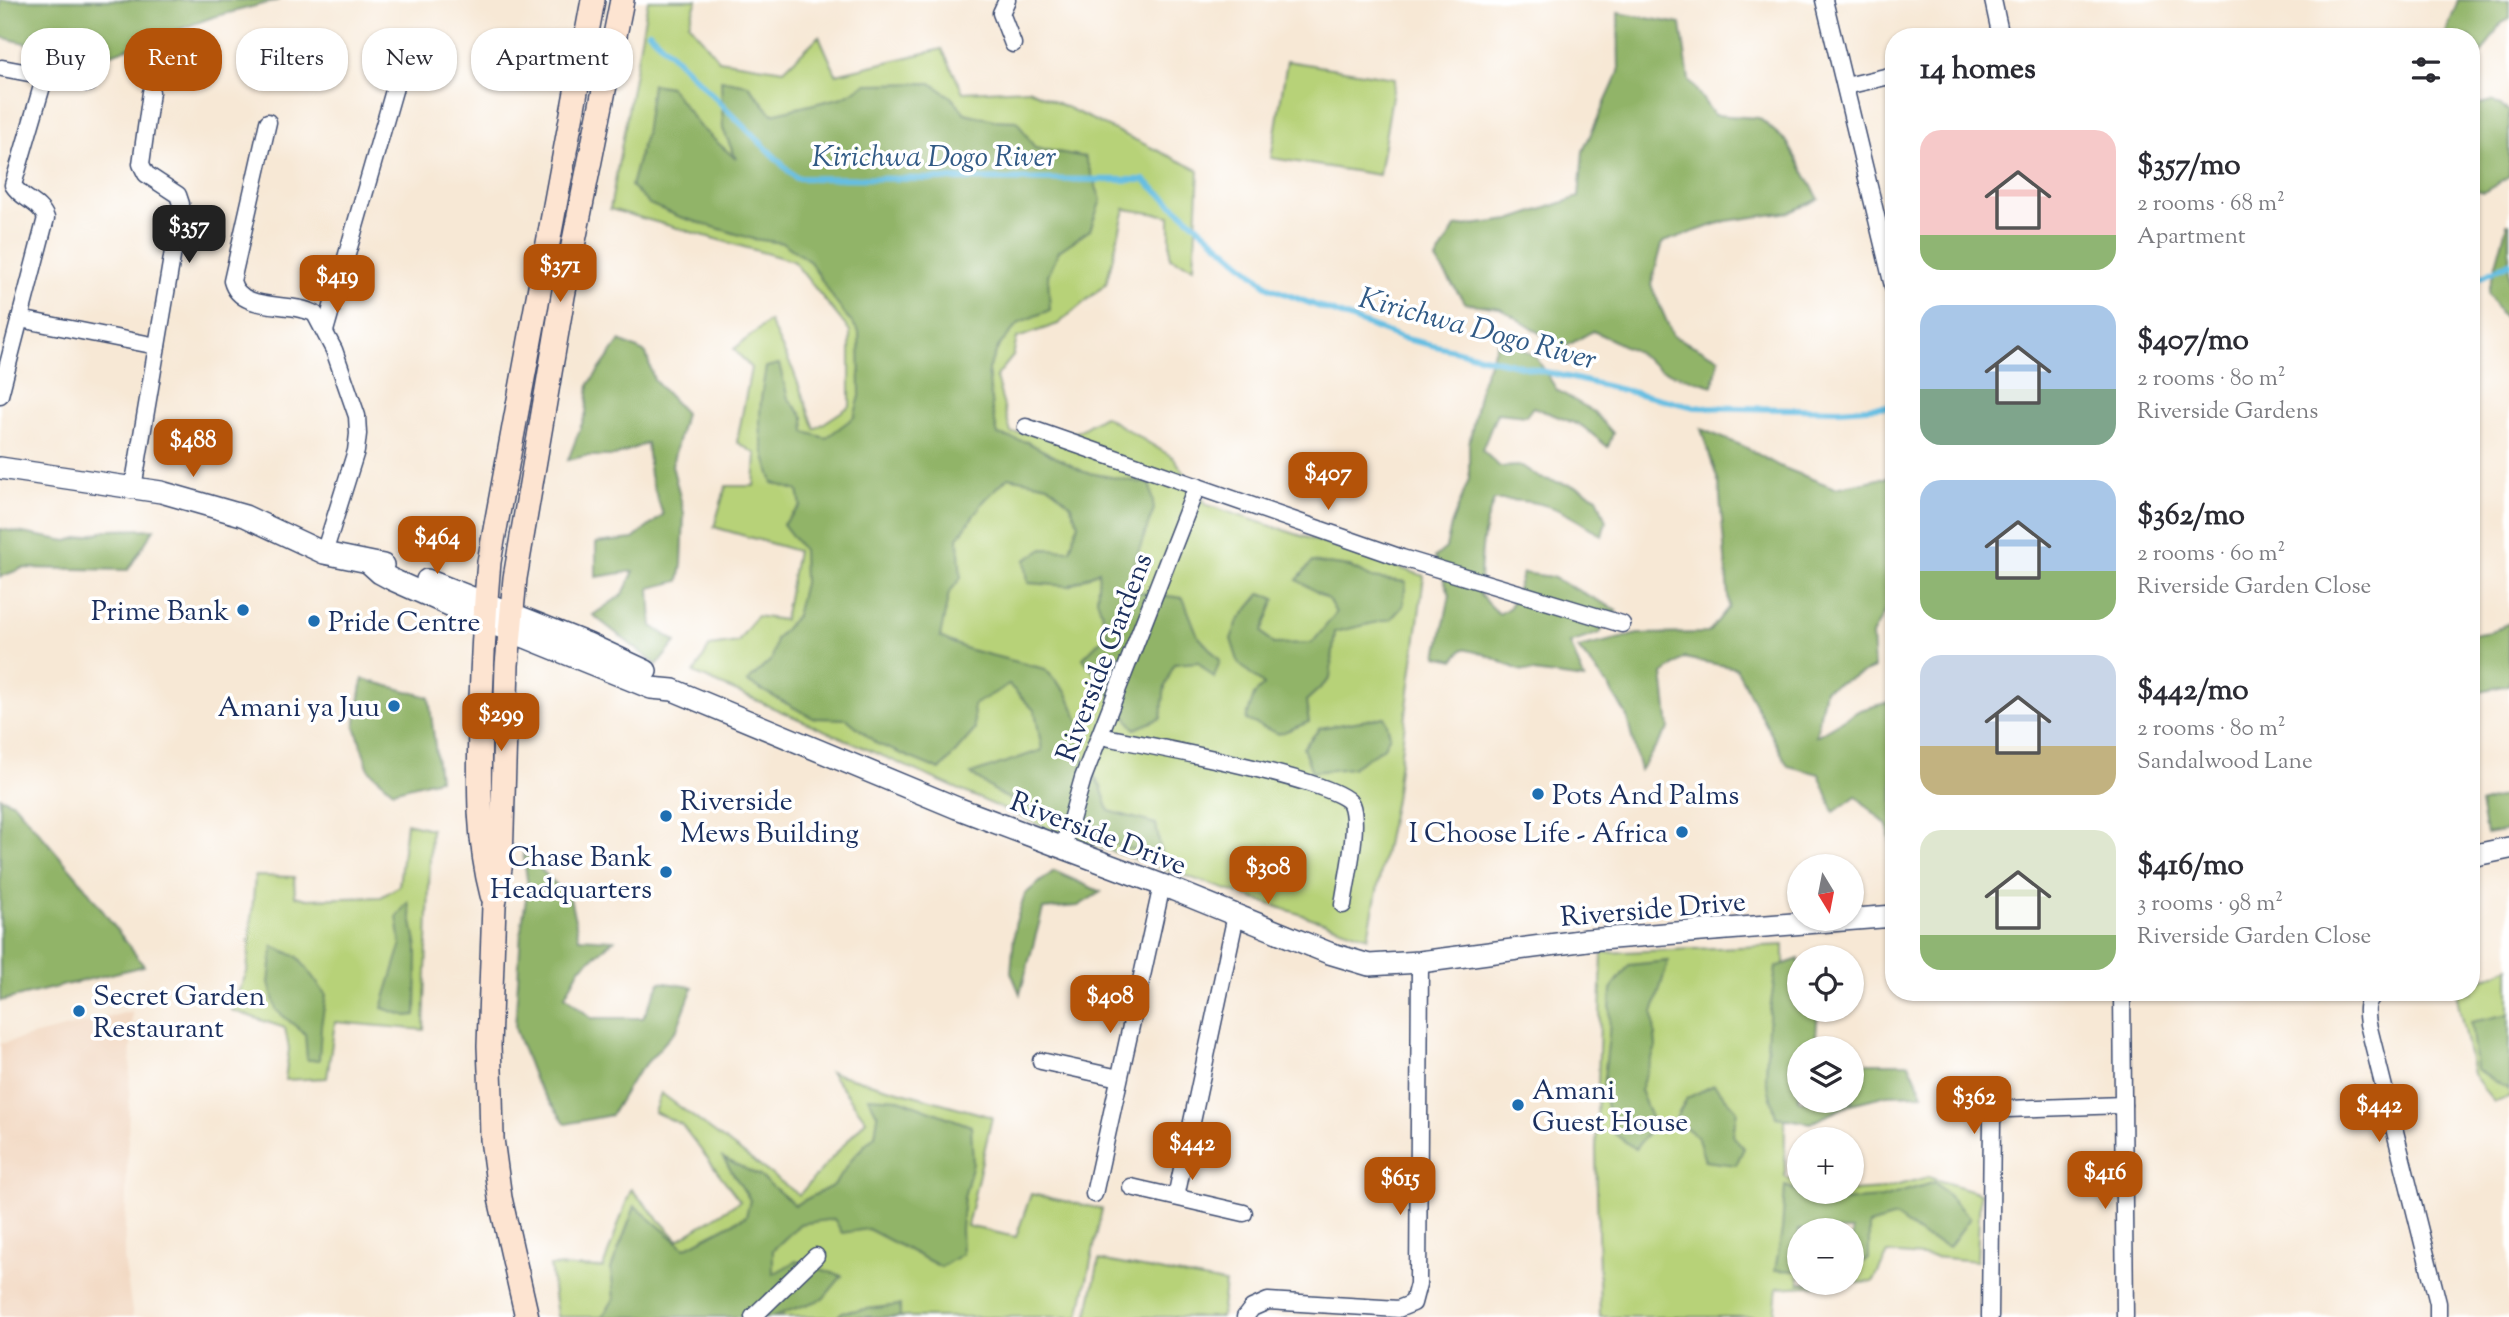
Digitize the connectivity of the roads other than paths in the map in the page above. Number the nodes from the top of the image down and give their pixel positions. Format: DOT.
graph roads {
  1 [pos="593,0"];
  2 [pos="622,0"];
  3 [pos="1007,0"];
  4 [pos="1825,0"];
  5 [pos="1993,0"];
  6 [pos="1999,28"];
  7 [pos="1013,44"];
  8 [pos="2,68"];
  9 [pos="21,71"];
  10 [pos="1885,77"];
  11 [pos="1846,86"];
  12 [pos="41,91"];
  13 [pos="393,91"];
  14 [pos="151,92"];
  15 [pos="268,122"];
  16 [pos="1885,252"];
  17 [pos="20,319"];
  18 [pos="325,331"];
  19 [pos="157,346"];
  20 [pos="0,395"];
  21 [pos="1026,427"];
  22 [pos="0,468"];
  23 [pos="1197,486"];
  24 [pos="133,488"];
  25 [pos="324,553"];
  26 [pos="484,611"];
  27 [pos="510,622"];
  28 [pos="1622,624"];
  29 [pos="1100,736"];
  30 [pos="1063,848"];
  31 [pos="2509,848"];
  32 [pos="2480,854"];
  33 [pos="1161,885"];
  34 [pos="494,905"];
  35 [pos="1343,905"];
  36 [pos="1236,915"];
  37 [pos="1885,917"];
  38 [pos="1420,962"];
  39 [pos="2122,1001"];
  40 [pos="2368,1001"];
  41 [pos="1041,1061"];
  42 [pos="1119,1078"];
  43 [pos="2123,1105"];
  44 [pos="1131,1187"];
  45 [pos="1094,1194"];
  46 [pos="1176,1197"];
  47 [pos="1244,1213"];
  48 [pos="816,1256"];
  49 [pos="527,1317"];
  50 [pos="753,1317"];
  51 [pos="1245,1317"];
  52 [pos="1990,1317"];
  53 [pos="2125,1317"];
  54 [pos="2438,1317"];
  1 -- 26 [label="main road"];
  2 -- 27 [label="main road"];
  3 -- 7 [label="street"];
  4 -- 11 [label="street"];
  5 -- 6 [label="street"];
  8 -- 9 [label="street"];
  10 -- 11 [label="street"];
  11 -- 16 [label="street"];
  12 -- 17 [label="street"];
  13 -- 18 [label="street"];
  14 -- 19 [label="street"];
  15 -- 18 [label="street"];
  17 -- 19 [label="street"];
  17 -- 20 [label="street"];
  18 -- 25 [label="street"];
  19 -- 24 [label="street"];
  21 -- 23 [label="street"];
  22 -- 24 [label="street, Riverside Drive"];
  23 -- 28 [label="street"];
  23 -- 29 [label="street, Riverside Gardens"];
  24 -- 25 [label="street, Riverside Drive"];
  25 -- 26 [label="street, Riverside Drive"];
  26 -- 27 [label="street, Riverside Drive"];
  26 -- 34 [label="main road"];
  27 -- 30 [label="street, Riverside Drive"];
  27 -- 34 [label="main road"];
  29 -- 30 [label="street, Riverside Gardens"];
  29 -- 35 [label="street"];
  30 -- 33 [label="street, Riverside Drive"];
  31 -- 32 [label="street"];
  33 -- 36 [label="street, Riverside Drive"];
  33 -- 42 [label="street"];
  34 -- 49 [label="main road"];
  36 -- 38 [label="street, Riverside Drive"];
  36 -- 46 [label="street"];
  37 -- 38 [label="street, Riverside Drive"];
  38 -- 51 [label="street"];
  39 -- 43 [label="street"];
  40 -- 54 [label="street"];
  41 -- 42 [label="street"];
  42 -- 45 [label="street"];
  43 -- 52 [label="street"];
  43 -- 53 [label="street"];
  44 -- 46 [label="street"];
  46 -- 47 [label="street"];
  48 -- 50 [label="street"];
}
